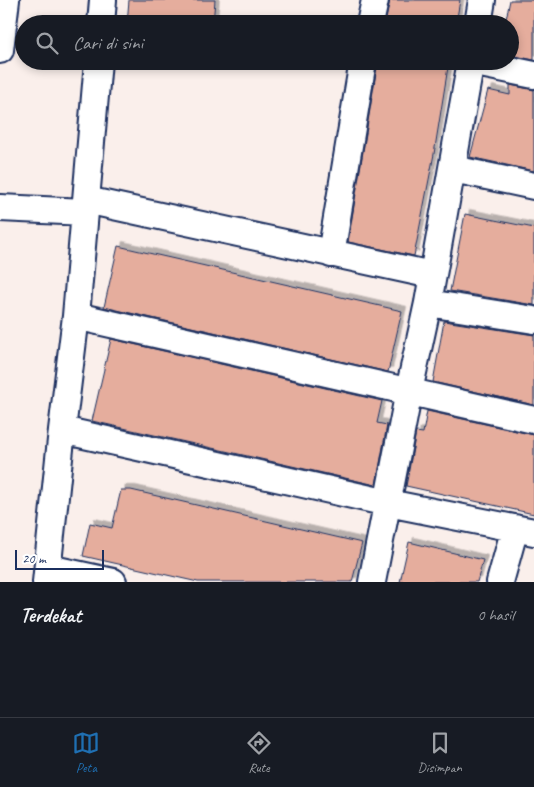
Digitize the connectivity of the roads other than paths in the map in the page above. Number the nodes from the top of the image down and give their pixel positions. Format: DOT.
graph roads {
  1 [pos="6,0"];
  2 [pos="103,0"];
  3 [pos="374,0"];
  4 [pos="482,0"];
  5 [pos="102,15"];
  6 [pos="372,15"];
  7 [pos="480,15"];
  8 [pos="0,50"];
  9 [pos="97,70"];
  10 [pos="362,70"];
  11 [pos="470,70"];
  12 [pos="510,70"];
  13 [pos="534,75"];
  14 [pos="452,169"];
  15 [pos="534,186"];
  16 [pos="85,206"];
  17 [pos="0,208"];
  18 [pos="331,254"];
  19 [pos="432,275"];
  20 [pos="428,303"];
  21 [pos="76,316"];
  22 [pos="534,320"];
  23 [pos="409,391"];
  24 [pos="534,420"];
  25 [pos="62,430"];
  26 [pos="388,503"];
  27 [pos="524,530"];
  28 [pos="47,575"];
  29 [pos="113,582"];
  30 [pos="372,582"];
  31 [pos="500,582"];
  1 -- 8 [label="street"];
  2 -- 5 [label="street"];
  3 -- 6 [label="street"];
  4 -- 7 [label="street"];
  9 -- 16 [label="street"];
  10 -- 18 [label="street"];
  11 -- 14 [label="street"];
  12 -- 13 [label="street"];
  14 -- 15 [label="street"];
  14 -- 19 [label="street"];
  16 -- 17 [label="street"];
  16 -- 18 [label="street"];
  16 -- 21 [label="street"];
  18 -- 19 [label="street"];
  19 -- 20 [label="street"];
  20 -- 22 [label="street"];
  20 -- 23 [label="street"];
  21 -- 23 [label="street"];
  21 -- 25 [label="street"];
  23 -- 24 [label="street"];
  23 -- 26 [label="street"];
  25 -- 26 [label="street"];
  25 -- 28 [label="street"];
  26 -- 27 [label="street"];
  26 -- 30 [label="street"];
  27 -- 31 [label="street"];
  28 -- 29 [label="street"];
}
